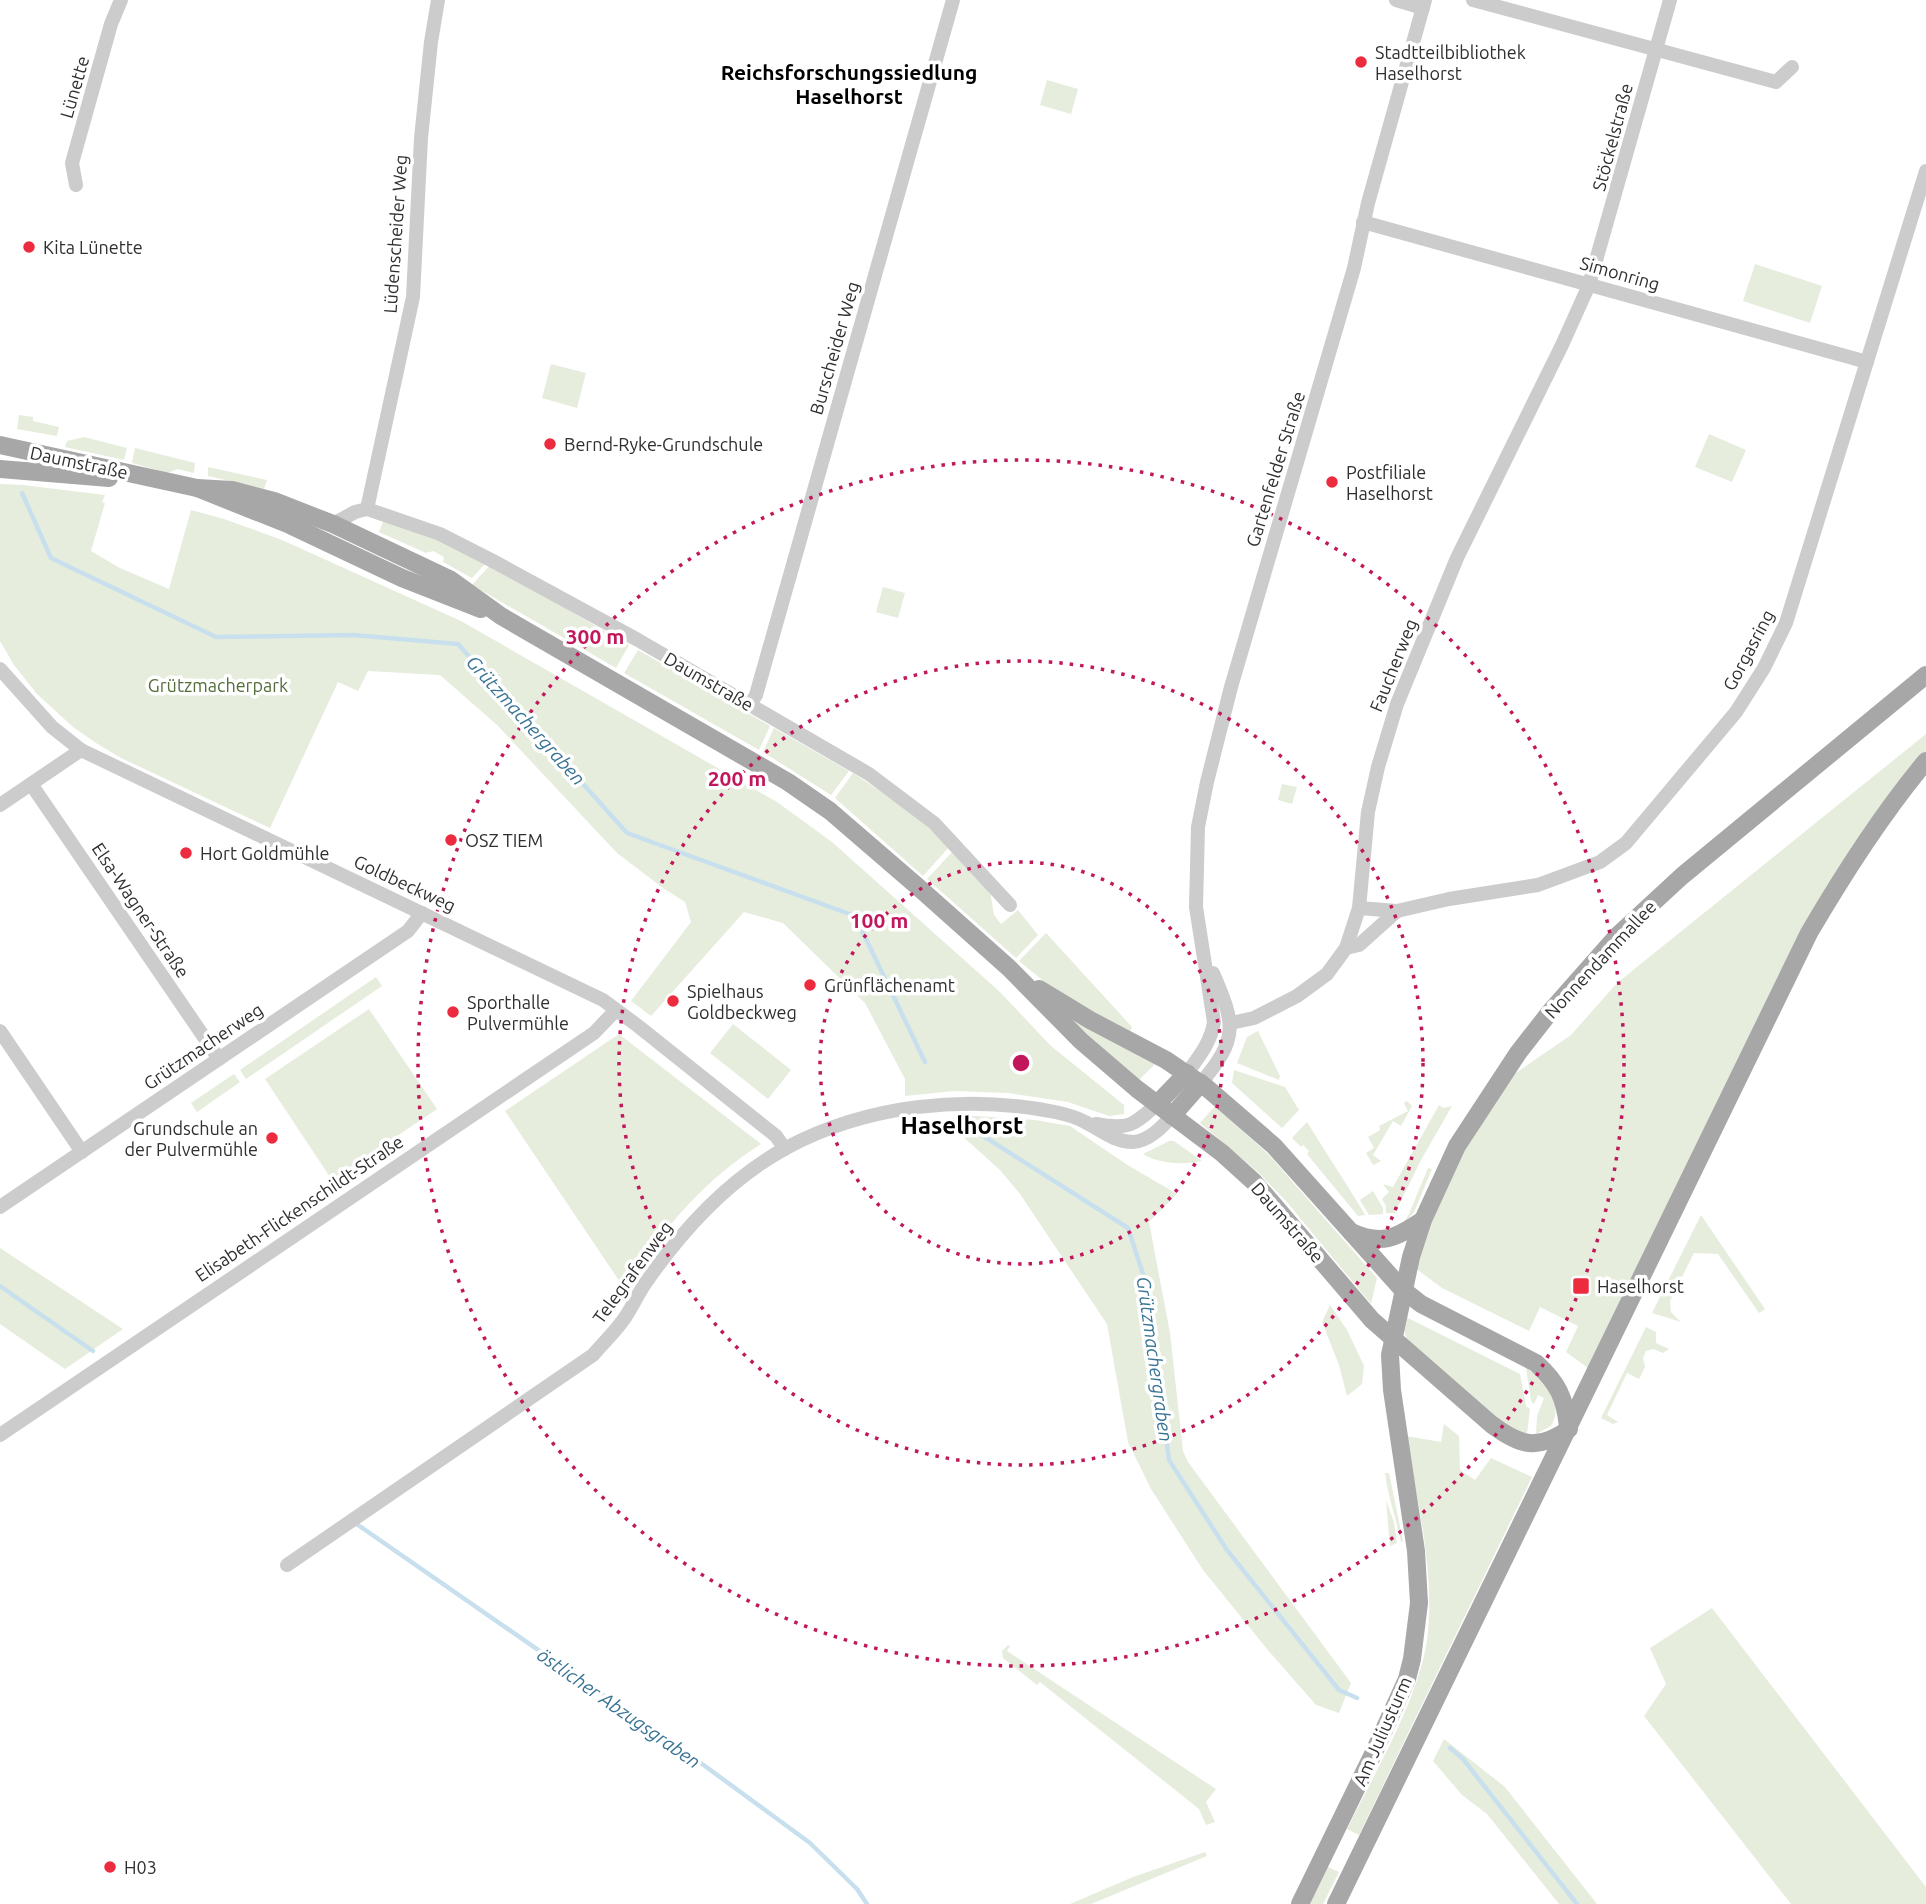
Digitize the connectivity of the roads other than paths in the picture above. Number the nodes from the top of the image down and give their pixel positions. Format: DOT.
graph roads {
  1 [pos="121,0"];
  2 [pos="438,0"];
  3 [pos="953,0"];
  4 [pos="1396,0"];
  5 [pos="1474,0"];
  6 [pos="1670,0"];
  7 [pos="1424,4"];
  8 [pos="1656,51"];
  9 [pos="1792,67"];
  10 [pos="1926,171"];
  11 [pos="76,185"];
  12 [pos="1363,222"];
  13 [pos="1589,285"];
  14 [pos="1867,362"];
  15 [pos="0,445"];
  16 [pos="0,469"];
  17 [pos="158,480"];
  18 [pos="197,488"];
  19 [pos="367,509"];
  20 [pos="333,524"];
  21 [pos="501,616"];
  22 [pos="0,669"];
  23 [pos="1926,676"];
  24 [pos="750,705"];
  25 [pos="81,750"];
  26 [pos="1926,761"];
  27 [pos="32,784"];
  28 [pos="0,805"];
  29 [pos="1010,905"];
  30 [pos="1359,908"];
  31 [pos="1397,911"];
  32 [pos="422,913"];
  33 [pos="1346,947"];
  34 [pos="1204,952"];
  35 [pos="1015,975"];
  36 [pos="616,1010"];
  37 [pos="1231,1023"];
  38 [pos="0,1031"];
  39 [pos="219,1059"];
  40 [pos="1194,1078"];
  41 [pos="1157,1104"];
  42 [pos="1172,1116"];
  43 [pos="1084,1121"];
  44 [pos="785,1149"];
  45 [pos="82,1152"];
  46 [pos="0,1207"];
  47 [pos="1423,1220"];
  48 [pos="1348,1230"];
  49 [pos="1402,1290"];
  50 [pos="1393,1339"];
  51 [pos="1569,1429"];
  52 [pos="0,1435"];
  53 [pos="287,1564"];
  54 [pos="1333,1839"];
  55 [pos="1361,1852"];
  56 [pos="1300,1904"];
  57 [pos="1336,1904"];
  1 -- 11 [label="street, Lünette"];
  2 -- 19 [label="street, Lüdenscheider Weg"];
  3 -- 24 [label="street, Burscheider Weg"];
  4 -- 7 [label="street"];
  5 -- 8 [label="street"];
  6 -- 8 [label="street, Stöckelstraße"];
  7 -- 12 [label="street, Gartenfelder Straße"];
  8 -- 9 [label="street"];
  8 -- 13 [label="street, Stöckelstraße"];
  10 -- 14 [label="street, Gorgasring"];
  12 -- 13 [label="street, Simonring"];
  12 -- 34 [label="street, Gartenfelder Straße"];
  13 -- 14 [label="street, Simonring"];
  13 -- 30 [label="street, Faucherweg"];
  14 -- 31 [label="street, Gorgasring"];
  15 -- 17 [label="main road, Daumstraße"];
  16 -- 17 [label="main road, Daumstraße"];
  17 -- 18 [label="main road, Daumstraße"];
  18 -- 20 [label="main road, Daumstraße"];
  18 -- 21 [label="main road, Daumstraße"];
  19 -- 20 [label="street"];
  19 -- 24 [label="street, Daumstraße"];
  20 -- 21 [label="main road, Daumstraße"];
  21 -- 35 [label="main road, Daumstraße"];
  22 -- 25 [label="street, Goldbeckweg"];
  23 -- 47 [label="main road, Nonnendammallee"];
  24 -- 29 [label="street, Daumstraße"];
  25 -- 27 [label="street"];
  25 -- 32 [label="street, Goldbeckweg"];
  26 -- 51 [label="main road"];
  27 -- 28 [label="street"];
  27 -- 39 [label="street, Elsa-Wagner-Straße"];
  30 -- 31 [label="street, Gorgasring"];
  30 -- 33 [label="street, Faucherweg"];
  31 -- 33 [label="street, Gorgasring"];
  32 -- 36 [label="street, Goldbeckweg"];
  32 -- 39 [label="street, Grützmacherweg"];
  33 -- 37 [label="street, Faucherweg"];
  34 -- 37 [label="street, Gartenfelder Straße"];
  34 -- 40 [label="street, Gartenfelder Straße"];
  35 -- 40 [label="main road, Daumstraße"];
  35 -- 41 [label="main road, Daumstraße"];
  36 -- 44 [label="street, Goldbeckweg"];
  36 -- 52 [label="street, Elisabeth-Flickenschildt-Straße"];
  37 -- 40 [label="street"];
  38 -- 45 [label="street"];
  39 -- 45 [label="street, Grützmacherweg"];
  40 -- 41 [label="main road"];
  40 -- 42 [label="main road"];
  40 -- 48 [label="main road, Daumstraße"];
  41 -- 42 [label="main road, Daumstraße"];
  41 -- 43 [label="street, Telegrafenweg"];
  42 -- 43 [label="street, Telegrafenweg"];
  42 -- 50 [label="main road, Daumstraße"];
  43 -- 44 [label="street, Telegrafenweg"];
  44 -- 53 [label="street, Telegrafenweg"];
  45 -- 46 [label="street, Grützmacherweg"];
  47 -- 48 [label="main road"];
  47 -- 49 [label="main road, Nonnendammallee"];
  48 -- 49 [label="main road, Daumstraße"];
  49 -- 50 [label="main road, Am Juliusturm"];
  49 -- 51 [label="main road, Daumstraße"];
  50 -- 51 [label="main road, Daumstraße"];
  50 -- 54 [label="main road, Am Juliusturm"];
  51 -- 55 [label="main road, Am Juliusturm"];
  54 -- 55 [label="main road"];
  54 -- 56 [label="main road, Am Juliusturm"];
  55 -- 57 [label="main road, Am Juliusturm"];
}
